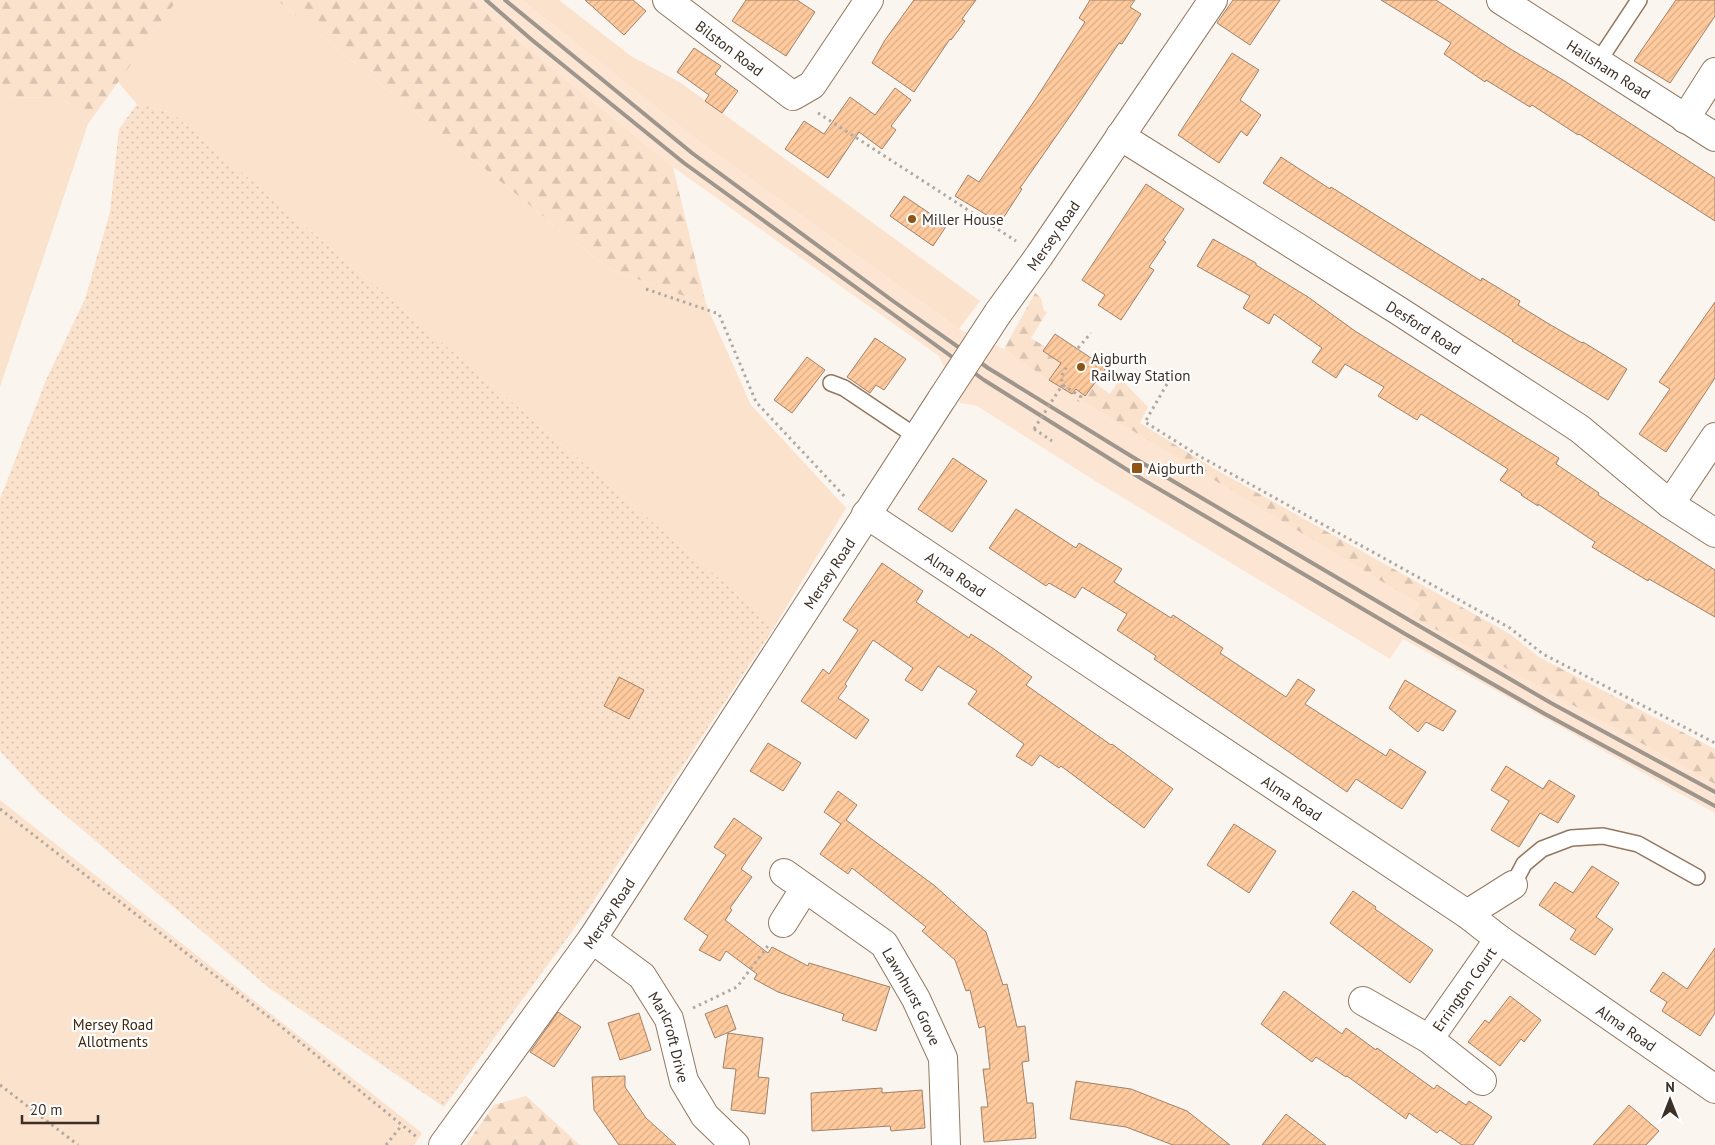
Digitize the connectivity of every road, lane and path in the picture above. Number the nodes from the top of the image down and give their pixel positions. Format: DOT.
graph roads {
  1 [pos="667,0"];
  2 [pos="869,0"];
  3 [pos="1213,0"];
  4 [pos="1639,0"];
  5 [pos="1507,1"];
  6 [pos="1598,62"];
  7 [pos="1715,72"];
  8 [pos="792,96"];
  9 [pos="1685,119"];
  10 [pos="1120,136"];
  11 [pos="1715,137"];
  12 [pos="1039,256"];
  13 [pos="646,289"];
  14 [pos="1091,333"];
  15 [pos="1078,348"];
  16 [pos="1067,366"];
  17 [pos="831,383"];
  18 [pos="1167,384"];
  19 [pos="1062,386"];
  20 [pos="1078,402"];
  21 [pos="1715,436"];
  22 [pos="917,437"];
  23 [pos="1052,441"];
  24 [pos="1670,504"];
  25 [pos="866,514"];
  26 [pos="1715,533"];
  27 [pos="1715,744"];
  28 [pos="0,809"];
  29 [pos="1697,877"];
  30 [pos="1513,885"];
  31 [pos="1467,914"];
  32 [pos="783,923"];
  33 [pos="1499,938"];
  34 [pos="592,939"];
  35 [pos="1363,1001"];
  36 [pos="669,1019"];
  37 [pos="1429,1039"];
  38 [pos="1482,1081"];
  39 [pos="0,1085"];
  40 [pos="1715,1089"];
  41 [pos="402,1126"];
  42 [pos="432,1143"];
  43 [pos="78,1145"];
  44 [pos="386,1145"];
  45 [pos="735,1145"];
  46 [pos="946,1145"];
  1 -- 8 [label="street, Bilston Road"];
  2 -- 8 [label="street"];
  3 -- 10 [label="street, Mersey Road"];
  4 -- 6 [label="lane"];
  5 -- 6 [label="street, Hailsham Road"];
  6 -- 9 [label="street, Hailsham Road"];
  7 -- 9 [label="street"];
  8 -- 12 [label="path"];
  9 -- 11 [label="street, Hailsham Road"];
  10 -- 12 [label="street, Mersey Road"];
  10 -- 24 [label="street, Desford Road"];
  12 -- 22 [label="street, Mersey Road, bridge"];
  13 -- 25 [label="path"];
  14 -- 15 [label="path"];
  16 -- 19 [label="path"];
  17 -- 22 [label="lane"];
  18 -- 27 [label="path"];
  19 -- 20 [label="path"];
  19 -- 23 [label="path, bridge"];
  21 -- 24 [label="street"];
  22 -- 25 [label="street, Mersey Road"];
  24 -- 26 [label="street, Desford Road"];
  25 -- 31 [label="street, Alma Road"];
  25 -- 34 [label="street, Mersey Road"];
  28 -- 41 [label="path"];
  29 -- 30 [label="lane"];
  30 -- 31 [label="street"];
  31 -- 33 [label="street, Alma Road"];
  32 -- 36 [label="path"];
  32 -- 46 [label="street, Lawnhurst Grove"];
  33 -- 37 [label="street, Errington Court"];
  33 -- 40 [label="street, Alma Road"];
  34 -- 36 [label="street, Marlcroft Drive"];
  34 -- 42 [label="street, Mersey Road"];
  35 -- 37 [label="street, Errington Court"];
  36 -- 45 [label="street, Marlcroft Drive"];
  37 -- 38 [label="street, Errington Court"];
  39 -- 43 [label="path"];
  41 -- 42 [label="path"];
  41 -- 44 [label="path"];
}
